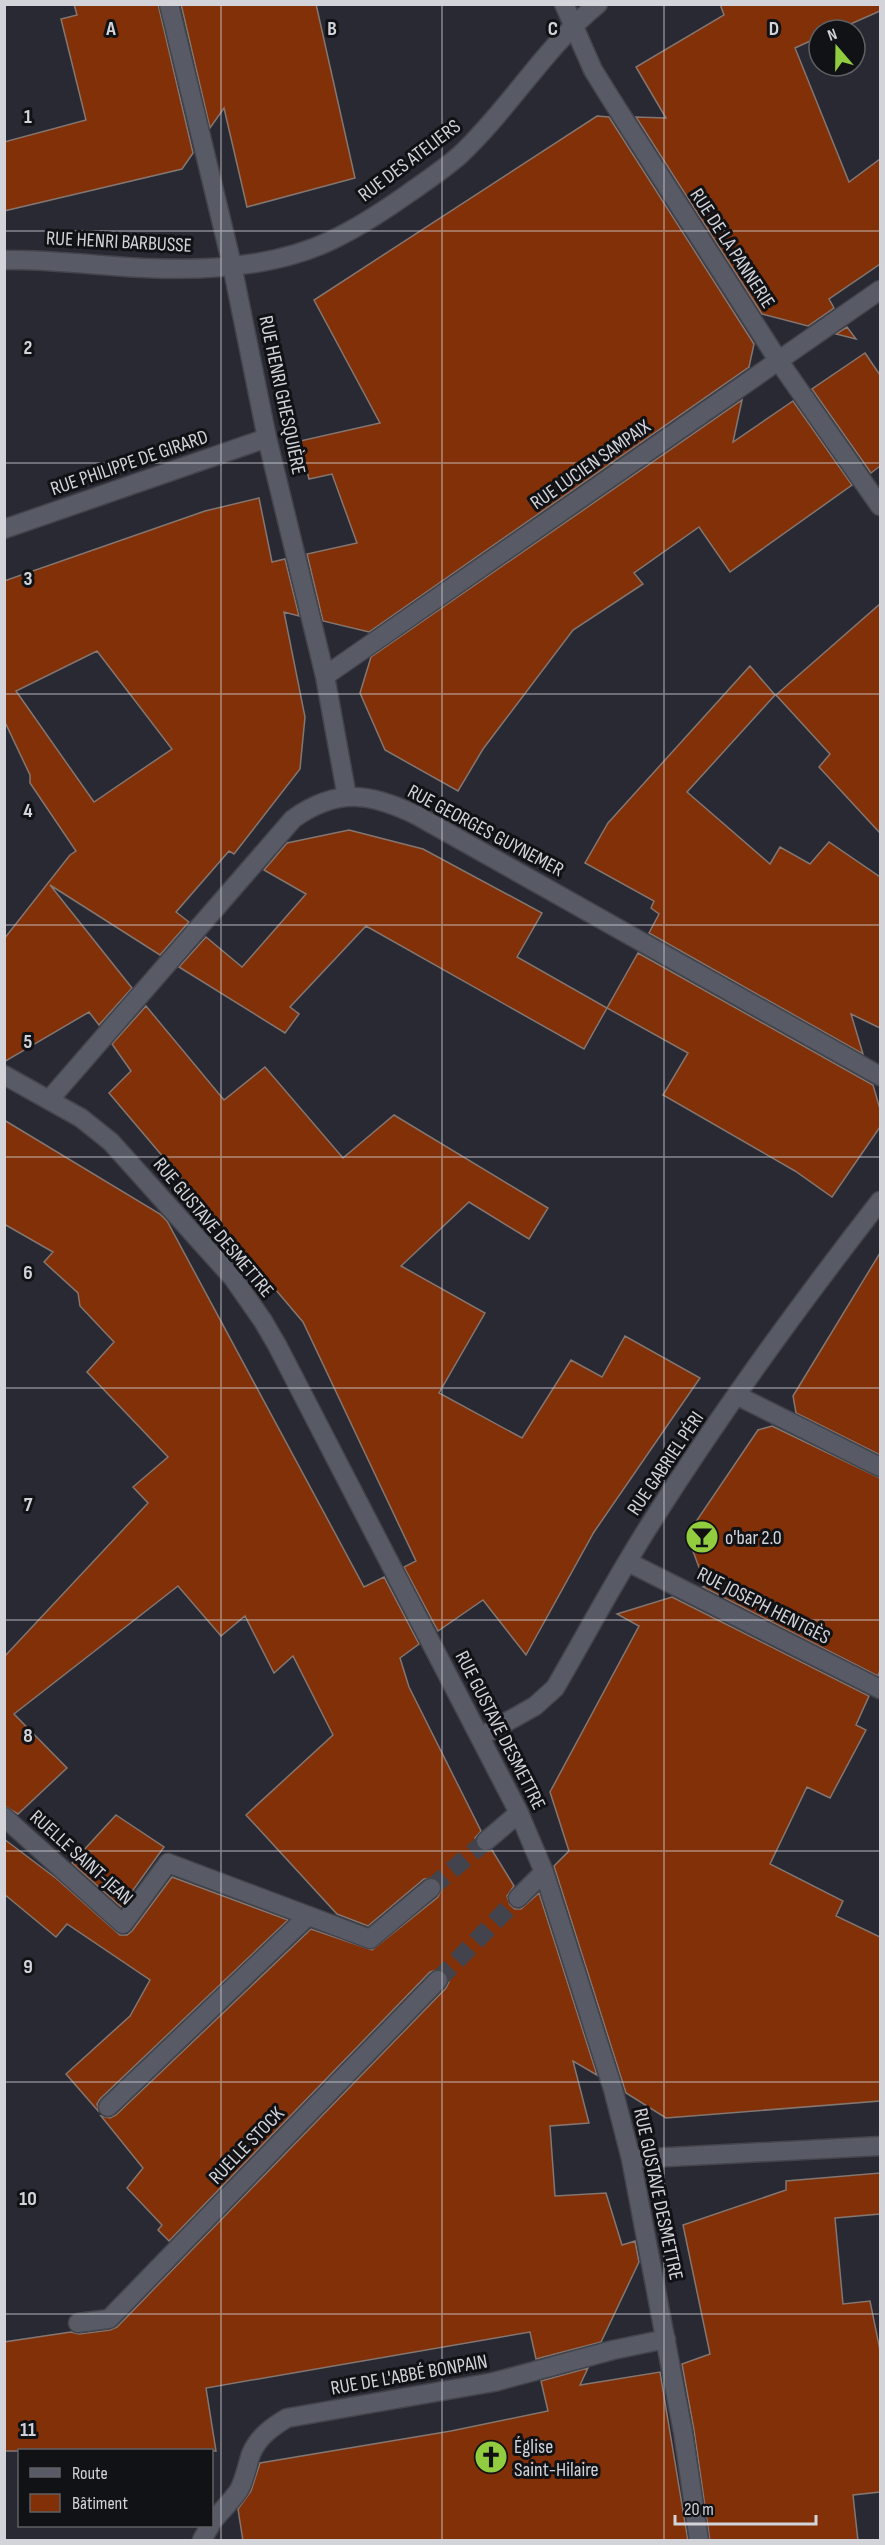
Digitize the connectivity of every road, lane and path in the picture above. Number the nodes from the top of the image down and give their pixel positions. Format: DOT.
graph roads {
  1 [pos="169,4"];
  2 [pos="564,4"];
  3 [pos="598,4"];
  4 [pos="572,27"];
  5 [pos="4,260"];
  6 [pos="232,265"];
  7 [pos="880,290"];
  8 [pos="778,360"];
  9 [pos="267,438"];
  10 [pos="880,506"];
  11 [pos="4,529"];
  12 [pos="325,676"];
  13 [pos="347,797"];
  14 [pos="4,1076"];
  15 [pos="880,1076"];
  16 [pos="49,1100"];
  17 [pos="880,1201"];
  18 [pos="738,1396"];
  19 [pos="880,1467"];
  20 [pos="628,1562"];
  21 [pos="880,1689"];
  22 [pos="480,1737"];
  23 [pos="519,1813"];
  24 [pos="4,1817"];
  25 [pos="486,1841"];
  26 [pos="544,1872"];
  27 [pos="431,1888"];
  28 [pos="518,1898"];
  29 [pos="308,1916"];
  30 [pos="438,1980"];
  31 [pos="108,2107"];
  32 [pos="880,2146"];
  33 [pos="631,2159"];
  34 [pos="78,2323"];
  35 [pos="666,2339"];
  36 [pos="213,2522"];
  37 [pos="209,2527"];
  38 [pos="202,2541"];
  39 [pos="699,2541"];
  1 -- 6 [label="street, RUE HENRI GHESQUIÈRE"];
  2 -- 4 [label="street, RUE DE LA PANNERIE"];
  3 -- 4 [label="street, RUE DES ATELIERS"];
  4 -- 6 [label="street, RUE DES ATELIERS"];
  4 -- 8 [label="street, RUE DE LA PANNERIE"];
  5 -- 6 [label="street, RUE HENRI BARBUSSE"];
  6 -- 9 [label="street, RUE HENRI GHESQUIÈRE"];
  7 -- 8 [label="street, RUE LUCIEN SAMPAIX"];
  8 -- 10 [label="street, RUE DE LA PANNERIE"];
  8 -- 12 [label="street, RUE LUCIEN SAMPAIX"];
  9 -- 11 [label="street, RUE PHILIPPE DE GIRARD"];
  9 -- 12 [label="street, RUE HENRI GHESQUIÈRE"];
  12 -- 13 [label="street, RUE HENRI GHESQUIÈRE"];
  13 -- 15 [label="street, RUE GEORGES GUYNEMER"];
  13 -- 16 [label="street, RUE GEORGES GUYNEMER"];
  14 -- 16 [label="street, RUE GUSTAVE DESMETTRE"];
  16 -- 22 [label="street, RUE GUSTAVE DESMETTRE"];
  17 -- 18 [label="street, RUE GABRIEL PÉRI"];
  18 -- 19 [label="street"];
  18 -- 20 [label="street, RUE GABRIEL PÉRI"];
  20 -- 21 [label="street, RUE JOSEPH HENTGÈS"];
  20 -- 22 [label="street, RUE GABRIEL PÉRI"];
  22 -- 23 [label="street, RUE GUSTAVE DESMETTRE"];
  23 -- 25 [label="street"];
  23 -- 26 [label="street, RUE GUSTAVE DESMETTRE"];
  24 -- 29 [label="street, RUELLE SAINT-JEAN"];
  26 -- 28 [label="street"];
  26 -- 33 [label="street, RUE GUSTAVE DESMETTRE"];
  27 -- 29 [label="street, RUELLE SAINT-JEAN"];
  29 -- 31 [label="street"];
  30 -- 34 [label="street, RUELLE STOCK"];
  32 -- 33 [label="street"];
  33 -- 35 [label="street, RUE GUSTAVE DESMETTRE"];
  35 -- 36 [label="street, RUE DE L'ABBÉ BONPAIN"];
  35 -- 39 [label="street, RUE GUSTAVE DESMETTRE"];
  37 -- 38 [label="street, RUE DE L'ABBÉ BONPAIN"];
}
